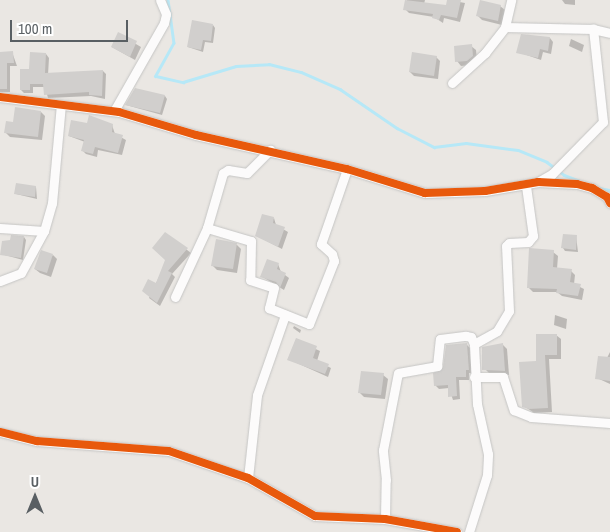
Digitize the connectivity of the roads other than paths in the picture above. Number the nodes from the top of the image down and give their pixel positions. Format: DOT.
graph roads {
  1 [pos="160,0"];
  2 [pos="511,0"];
  3 [pos="505,27"];
  4 [pos="593,29"];
  5 [pos="610,33"];
  6 [pos="452,83"];
  7 [pos="0,97"];
  8 [pos="61,105"];
  9 [pos="114,111"];
  10 [pos="270,150"];
  11 [pos="347,169"];
  12 [pos="538,182"];
  13 [pos="526,186"];
  14 [pos="609,199"];
  15 [pos="0,228"];
  16 [pos="207,228"];
  17 [pos="44,231"];
  18 [pos="0,281"];
  19 [pos="175,297"];
  20 [pos="285,315"];
  21 [pos="474,344"];
  22 [pos="474,377"];
  23 [pos="610,423"];
  24 [pos="0,432"];
  25 [pos="248,478"];
  26 [pos="385,519"];
  27 [pos="457,532"];
  28 [pos="469,532"];
  1 -- 9 [label="street"];
  2 -- 3 [label="street"];
  3 -- 4 [label="street"];
  3 -- 6 [label="street"];
  4 -- 5 [label="street"];
  4 -- 12 [label="street"];
  7 -- 8 [label="street"];
  8 -- 9 [label="street"];
  8 -- 17 [label="street"];
  9 -- 10 [label="street"];
  10 -- 11 [label="street"];
  10 -- 16 [label="street"];
  11 -- 13 [label="street"];
  11 -- 20 [label="street"];
  12 -- 13 [label="street"];
  12 -- 14 [label="street"];
  13 -- 21 [label="street"];
  15 -- 17 [label="street"];
  16 -- 19 [label="street"];
  16 -- 20 [label="street"];
  17 -- 18 [label="street"];
  20 -- 25 [label="street"];
  21 -- 22 [label="street"];
  21 -- 26 [label="street"];
  22 -- 23 [label="street"];
  22 -- 28 [label="street"];
  24 -- 25 [label="street"];
  25 -- 26 [label="street"];
  26 -- 27 [label="street"];
}
